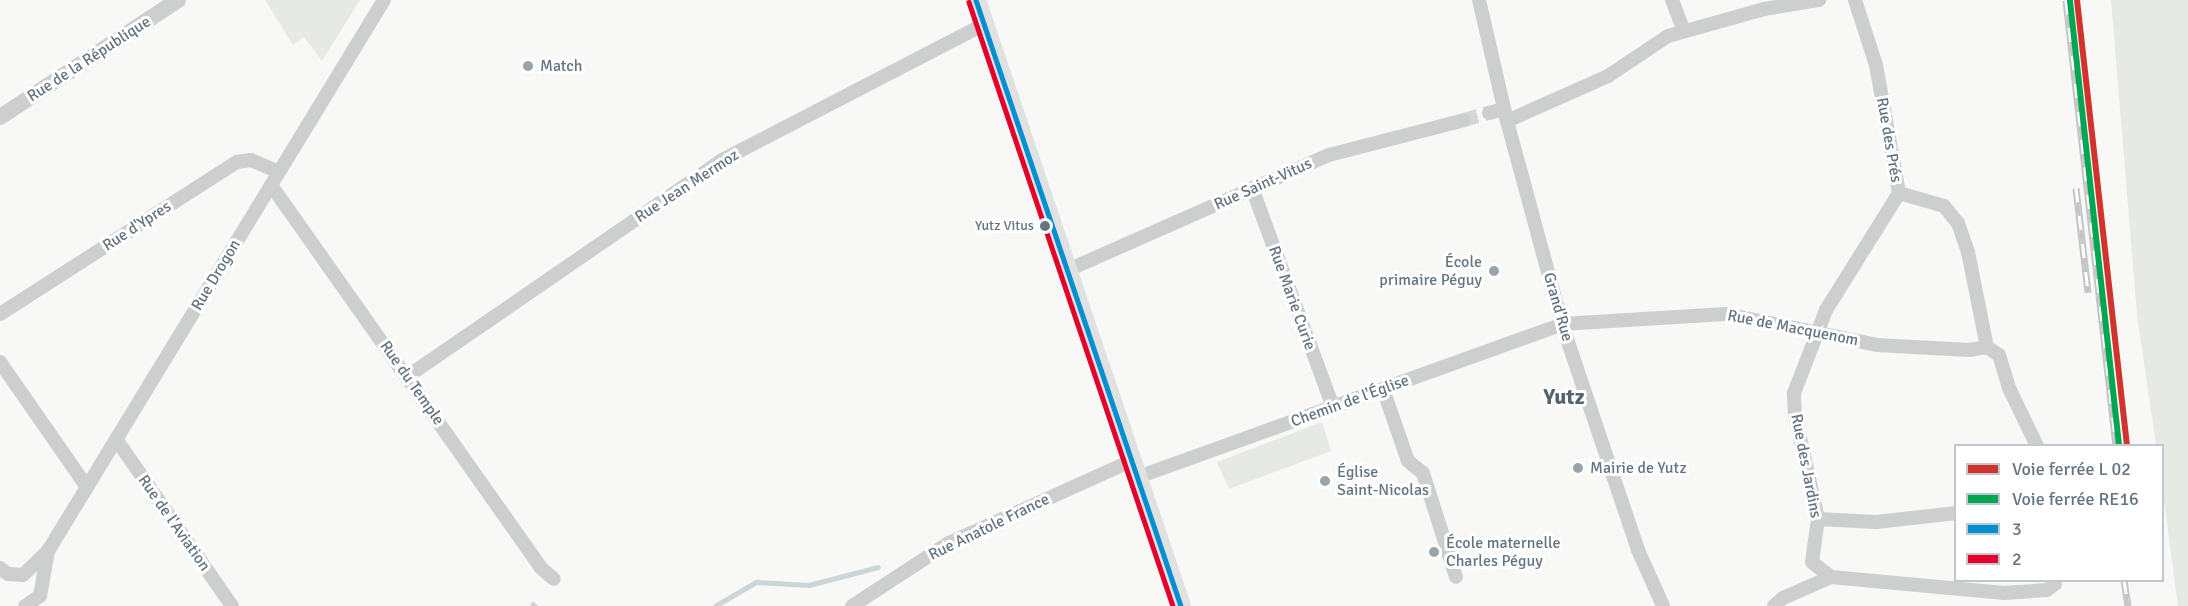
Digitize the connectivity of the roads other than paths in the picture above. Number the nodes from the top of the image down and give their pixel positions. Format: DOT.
graph roads {
  1 [pos="178,0"];
  2 [pos="384,0"];
  3 [pos="976,0"];
  4 [pos="1479,0"];
  5 [pos="1672,0"];
  6 [pos="1819,0"];
  7 [pos="1855,0"];
  8 [pos="1788,3"];
  9 [pos="984,24"];
  10 [pos="1684,31"];
  11 [pos="1489,113"];
  12 [pos="1505,115"];
  13 [pos="0,117"];
  14 [pos="1464,120"];
  15 [pos="279,172"];
  16 [pos="271,185"];
  17 [pos="1252,188"];
  18 [pos="1899,193"];
  19 [pos="1070,269"];
  20 [pos="0,314"];
  21 [pos="1562,324"];
  22 [pos="1816,333"];
  23 [pos="1987,347"];
  24 [pos="0,362"];
  25 [pos="408,376"];
  26 [pos="1383,389"];
  27 [pos="1333,407"];
  28 [pos="116,439"];
  29 [pos="2036,444"];
  30 [pos="1136,469"];
  31 [pos="87,487"];
  32 [pos="1954,513"];
  33 [pos="1818,519"];
  34 [pos="48,551"];
  35 [pos="0,568"];
  36 [pos="1456,576"];
  37 [pos="1831,577"];
  38 [pos="554,579"];
  39 [pos="2059,585"];
  40 [pos="2004,586"];
  41 [pos="25,606"];
  42 [pos="232,606"];
  43 [pos="852,606"];
  44 [pos="1181,606"];
  45 [pos="1663,606"];
  46 [pos="1774,606"];
  1 -- 13 [label="street, Rue de la République"];
  2 -- 15 [label="street, Rue Drogon"];
  3 -- 9 [label="main road"];
  4 -- 12 [label="street, Grand'Rue"];
  5 -- 10 [label="street"];
  6 -- 8 [label="street"];
  7 -- 18 [label="street, Rue des Prés"];
  8 -- 10 [label="street"];
  9 -- 19 [label="main road"];
  9 -- 25 [label="street, Rue Jean Mermoz"];
  10 -- 12 [label="street"];
  11 -- 12 [label="street"];
  12 -- 21 [label="street, Grand'Rue"];
  14 -- 17 [label="street, Rue Saint-Vitus"];
  15 -- 16 [label="street, Rue Drogon"];
  15 -- 20 [label="street, Rue d'Ypres"];
  16 -- 25 [label="street, Rue du Temple"];
  16 -- 28 [label="street, Rue Drogon"];
  17 -- 19 [label="street, Rue Saint-Vitus"];
  17 -- 27 [label="street, Rue Marie Curie"];
  18 -- 22 [label="street, Rue des Jardins"];
  18 -- 23 [label="street, Rue des Prés"];
  19 -- 30 [label="main road"];
  21 -- 22 [label="street, Rue de Macquenom"];
  21 -- 26 [label="street, Chemin de l'Église"];
  21 -- 45 [label="street, Grand'Rue"];
  22 -- 23 [label="street, Rue de Macquenom"];
  22 -- 33 [label="street, Rue des Jardins"];
  23 -- 29 [label="street"];
  24 -- 31 [label="street"];
  25 -- 38 [label="street, Rue du Temple"];
  26 -- 27 [label="street, Chemin de l'Église"];
  26 -- 36 [label="street"];
  27 -- 30 [label="street, Chemin de l'Église"];
  28 -- 31 [label="street, Rue Drogon"];
  28 -- 42 [label="street, Rue de l'Aviation"];
  30 -- 43 [label="street, Rue Anatole France"];
  30 -- 44 [label="main road"];
  31 -- 34 [label="street, Rue Drogon"];
  32 -- 33 [label="street"];
  33 -- 37 [label="street, Rue des Jardins"];
  34 -- 35 [label="street, Rue Drogon"];
  34 -- 41 [label="street, Rue Drogon"];
  37 -- 40 [label="street"];
  37 -- 46 [label="street"];
  39 -- 40 [label="street"];
}
